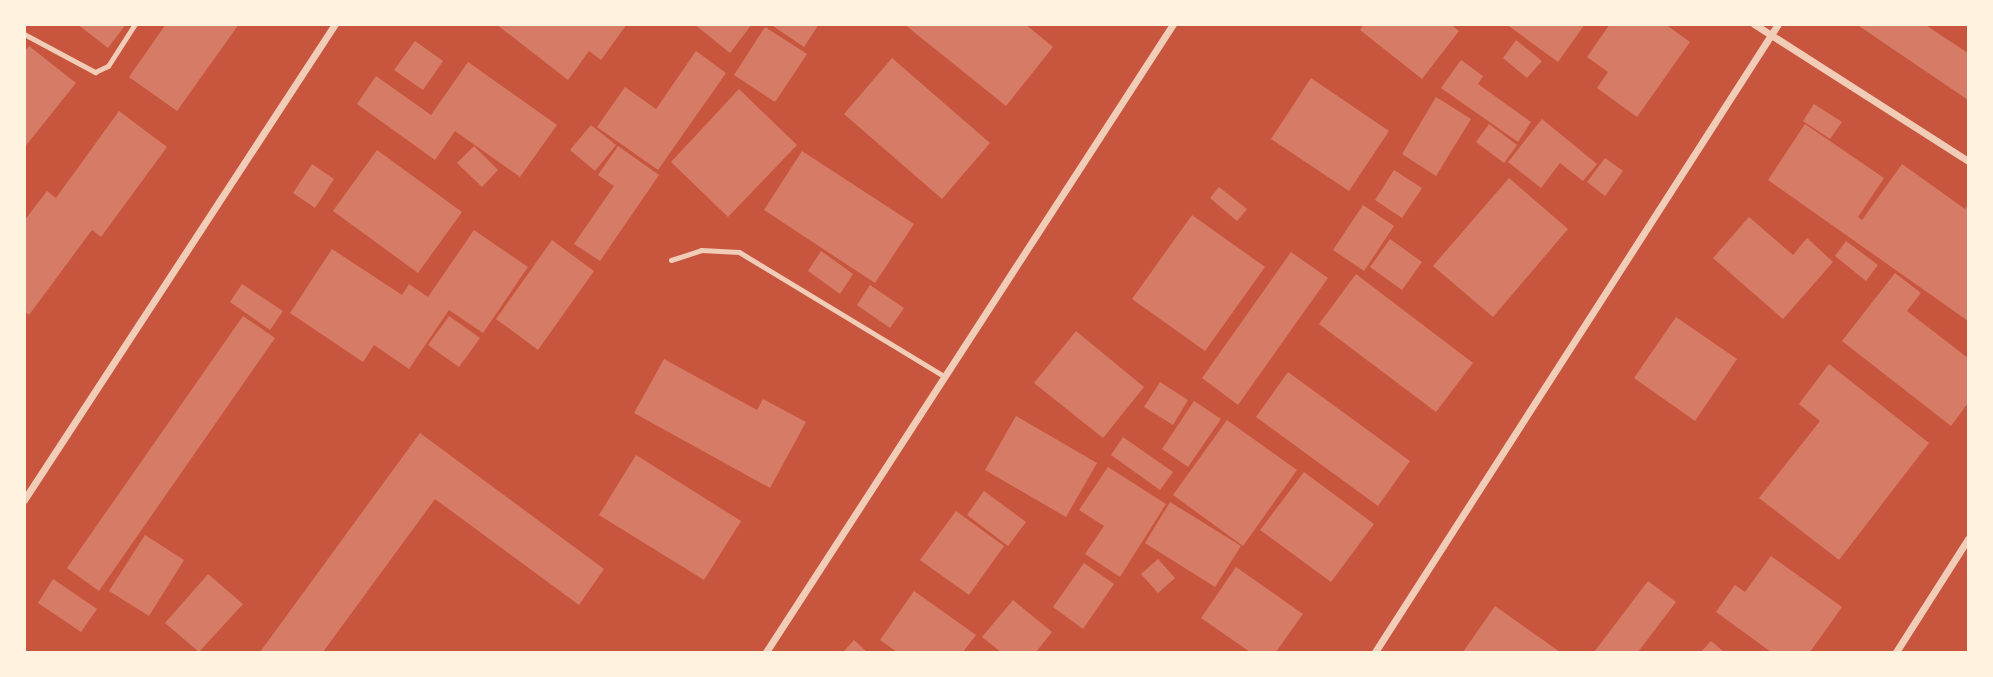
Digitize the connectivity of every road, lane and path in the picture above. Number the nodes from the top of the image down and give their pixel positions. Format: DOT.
graph roads {
  1 [pos="135,24"];
  2 [pos="335,24"];
  3 [pos="1174,24"];
  4 [pos="1754,24"];
  5 [pos="1778,24"];
  6 [pos="24,34"];
  7 [pos="1771,36"];
  8 [pos="1969,161"];
  9 [pos="671,260"];
  10 [pos="945,377"];
  11 [pos="24,500"];
  12 [pos="1969,539"];
  13 [pos="766,653"];
  14 [pos="1375,653"];
  15 [pos="1896,653"];
  1 -- 6 [label="lane"];
  2 -- 11 [label="street"];
  3 -- 10 [label="street"];
  4 -- 7 [label="street"];
  5 -- 7 [label="street"];
  7 -- 8 [label="street"];
  7 -- 14 [label="street"];
  9 -- 10 [label="lane"];
  10 -- 13 [label="street"];
  12 -- 15 [label="street"];
}
